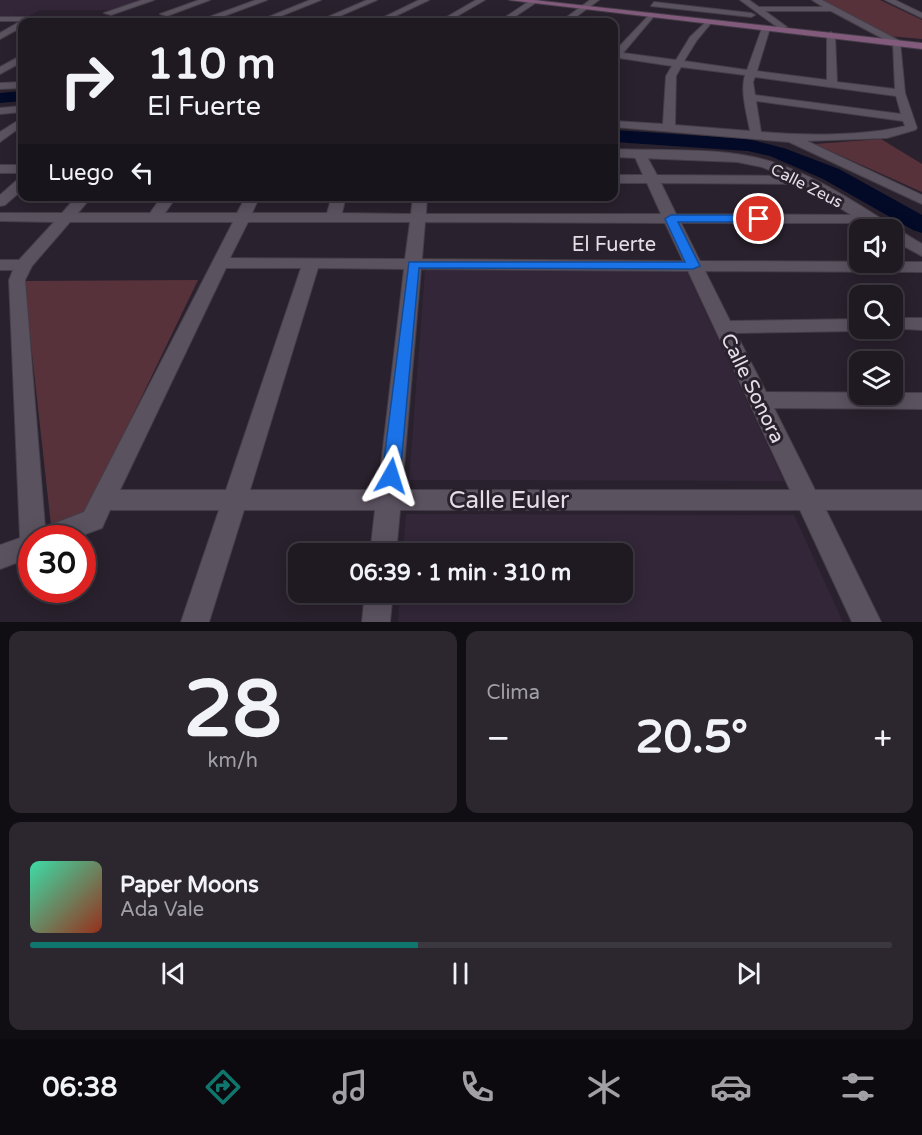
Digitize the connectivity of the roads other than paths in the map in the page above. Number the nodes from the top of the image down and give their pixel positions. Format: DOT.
graph roads {
  1 [pos="150,0"];
  2 [pos="206,0"];
  3 [pos="263,0"];
  4 [pos="317,0"];
  5 [pos="373,0"];
  6 [pos="425,0"];
  7 [pos="481,0"];
  8 [pos="513,0"];
  9 [pos="606,0"];
  10 [pos="744,0"];
  11 [pos="816,0"];
  12 [pos="889,0"];
  13 [pos="535,1"];
  14 [pos="590,6"];
  15 [pos="654,7"];
  16 [pos="832,9"];
  17 [pos="755,12"];
  18 [pos="922,16"];
  19 [pos="91,18"];
  20 [pos="150,18"];
  21 [pos="213,18"];
  22 [pos="270,18"];
  23 [pos="330,18"];
  24 [pos="387,18"];
  25 [pos="448,18"];
  26 [pos="508,18"];
  27 [pos="570,18"];
  28 [pos="0,19"];
  29 [pos="18,21"];
  30 [pos="708,22"];
  31 [pos="18,27"];
  32 [pos="783,27"];
  33 [pos="766,28"];
  34 [pos="831,35"];
  35 [pos="0,36"];
  36 [pos="892,41"];
  37 [pos="922,44"];
  38 [pos="618,51"];
  39 [pos="618,56"];
  40 [pos="18,60"];
  41 [pos="679,64"];
  42 [pos="0,71"];
  43 [pos="750,73"];
  44 [pos="18,85"];
  45 [pos="831,85"];
  46 [pos="0,86"];
  47 [pos="900,93"];
  48 [pos="749,97"];
  49 [pos="18,109"];
  50 [pos="0,111"];
  51 [pos="18,124"];
  52 [pos="618,124"];
  53 [pos="913,126"];
  54 [pos="669,128"];
  55 [pos="756,135"];
  56 [pos="0,138"];
  57 [pos="789,138"];
  58 [pos="618,153"];
  59 [pos="640,155"];
  60 [pos="0,169"];
  61 [pos="18,169"];
  62 [pos="618,179"];
  63 [pos="652,179"];
  64 [pos="805,180"];
  65 [pos="18,186"];
  66 [pos="922,200"];
  67 [pos="80,201"];
  68 [pos="166,201"];
  69 [pos="251,201"];
  70 [pos="338,201"];
  71 [pos="420,201"];
  72 [pos="0,202"];
  73 [pos="0,217"];
  74 [pos="66,217"];
  75 [pos="155,217"];
  76 [pos="243,217"];
  77 [pos="333,218"];
  78 [pos="418,218"];
  79 [pos="671,219"];
  80 [pos="849,219"];
  81 [pos="869,219"];
  82 [pos="903,240"];
  83 [pos="922,251"];
  84 [pos="220,262"];
  85 [pos="311,263"];
  86 [pos="413,264"];
  87 [pos="0,265"];
  88 [pos="24,266"];
  89 [pos="693,266"];
  90 [pos="922,267"];
  91 [pos="903,324"];
  92 [pos="922,324"];
  93 [pos="849,325"];
  94 [pos="723,327"];
  95 [pos="759,400"];
  96 [pos="922,401"];
  97 [pos="235,500"];
  98 [pos="388,500"];
  99 [pos="807,500"];
  100 [pos="922,500"];
  101 [pos="98,510"];
  102 [pos="32,525"];
  103 [pos="71,525"];
  104 [pos="384,543"];
  105 [pos="18,551"];
  106 [pos="0,558"];
  107 [pos="378,603"];
  108 [pos="195,622"];
  109 [pos="376,622"];
  110 [pos="867,622"];
  1 -- 19 [label="street"];
  2 -- 20 [label="street"];
  3 -- 21 [label="street"];
  4 -- 22 [label="street"];
  5 -- 23 [label="street"];
  6 -- 24 [label="street"];
  7 -- 25 [label="street"];
  8 -- 13 [label="main road"];
  9 -- 14 [label="street"];
  10 -- 17 [label="street"];
  11 -- 16 [label="street"];
  12 -- 18 [label="street"];
  13 -- 14 [label="main road"];
  13 -- 26 [label="street"];
  14 -- 15 [label="main road"];
  14 -- 27 [label="street"];
  14 -- 32 [label="main road"];
  15 -- 17 [label="street"];
  15 -- 30 [label="main road"];
  15 -- 38 [label="street"];
  16 -- 17 [label="street"];
  16 -- 36 [label="street"];
  17 -- 32 [label="street"];
  28 -- 29 [label="street"];
  30 -- 33 [label="main road"];
  30 -- 41 [label="street"];
  31 -- 35 [label="street"];
  32 -- 36 [label="main road"];
  33 -- 34 [label="main road"];
  33 -- 43 [label="street"];
  34 -- 36 [label="main road"];
  34 -- 45 [label="street"];
  36 -- 37 [label="main road"];
  36 -- 47 [label="street"];
  39 -- 41 [label="street"];
  40 -- 42 [label="street"];
  41 -- 43 [label="street"];
  41 -- 54 [label="street"];
  43 -- 45 [label="street"];
  43 -- 48 [label="street"];
  44 -- 46 [label="street"];
  45 -- 47 [label="street"];
  47 -- 53 [label="street"];
  48 -- 53 [label="street"];
  48 -- 55 [label="street"];
  49 -- 50 [label="street"];
  51 -- 56 [label="street"];
  52 -- 54 [label="street"];
  53 -- 57 [label="street"];
  54 -- 55 [label="street"];
  55 -- 57 [label="street"];
  57 -- 66 [label="street"];
  58 -- 59 [label="street, Calle Zeus"];
  59 -- 63 [label="street, Calle Sonora"];
  59 -- 64 [label="street, Calle Zeus"];
  60 -- 61 [label="street"];
  62 -- 63 [label="street"];
  63 -- 64 [label="street"];
  63 -- 79 [label="street, Calle Sonora"];
  64 -- 81 [label="street, Calle Zeus"];
  65 -- 72 [label="street"];
  67 -- 74 [label="street"];
  68 -- 75 [label="street"];
  69 -- 76 [label="street"];
  70 -- 77 [label="street"];
  71 -- 78 [label="street"];
  73 -- 74 [label="street"];
  74 -- 75 [label="street"];
  74 -- 88 [label="street"];
  75 -- 76 [label="street"];
  76 -- 77 [label="street"];
  76 -- 84 [label="street"];
  77 -- 78 [label="street"];
  78 -- 79 [label="street"];
  78 -- 86 [label="street"];
  79 -- 80 [label="street"];
  79 -- 89 [label="street, Calle Sonora"];
  82 -- 83 [label="street"];
  84 -- 85 [label="street, El Fuerte"];
  84 -- 101 [label="street"];
  85 -- 86 [label="street, El Fuerte"];
  85 -- 97 [label="street"];
  86 -- 89 [label="street, El Fuerte"];
  86 -- 98 [label="street"];
  87 -- 88 [label="street"];
  88 -- 102 [label="street"];
  89 -- 90 [label="street, El Fuerte"];
  89 -- 94 [label="street, Calle Sonora"];
  91 -- 92 [label="street"];
  93 -- 94 [label="street"];
  94 -- 95 [label="street, Calle Sonora"];
  95 -- 96 [label="street"];
  95 -- 99 [label="street, Calle Sonora"];
  97 -- 98 [label="street, Calle Euler"];
  97 -- 101 [label="street, Calle Euler"];
  97 -- 108 [label="street"];
  98 -- 99 [label="street, Calle Euler"];
  98 -- 104 [label="street"];
  99 -- 100 [label="street, Calle Euler"];
  99 -- 110 [label="street, Calle Sonora"];
  101 -- 103 [label="street, Calle Euler"];
  105 -- 106 [label="street"];
  107 -- 109 [label="street"];
}
